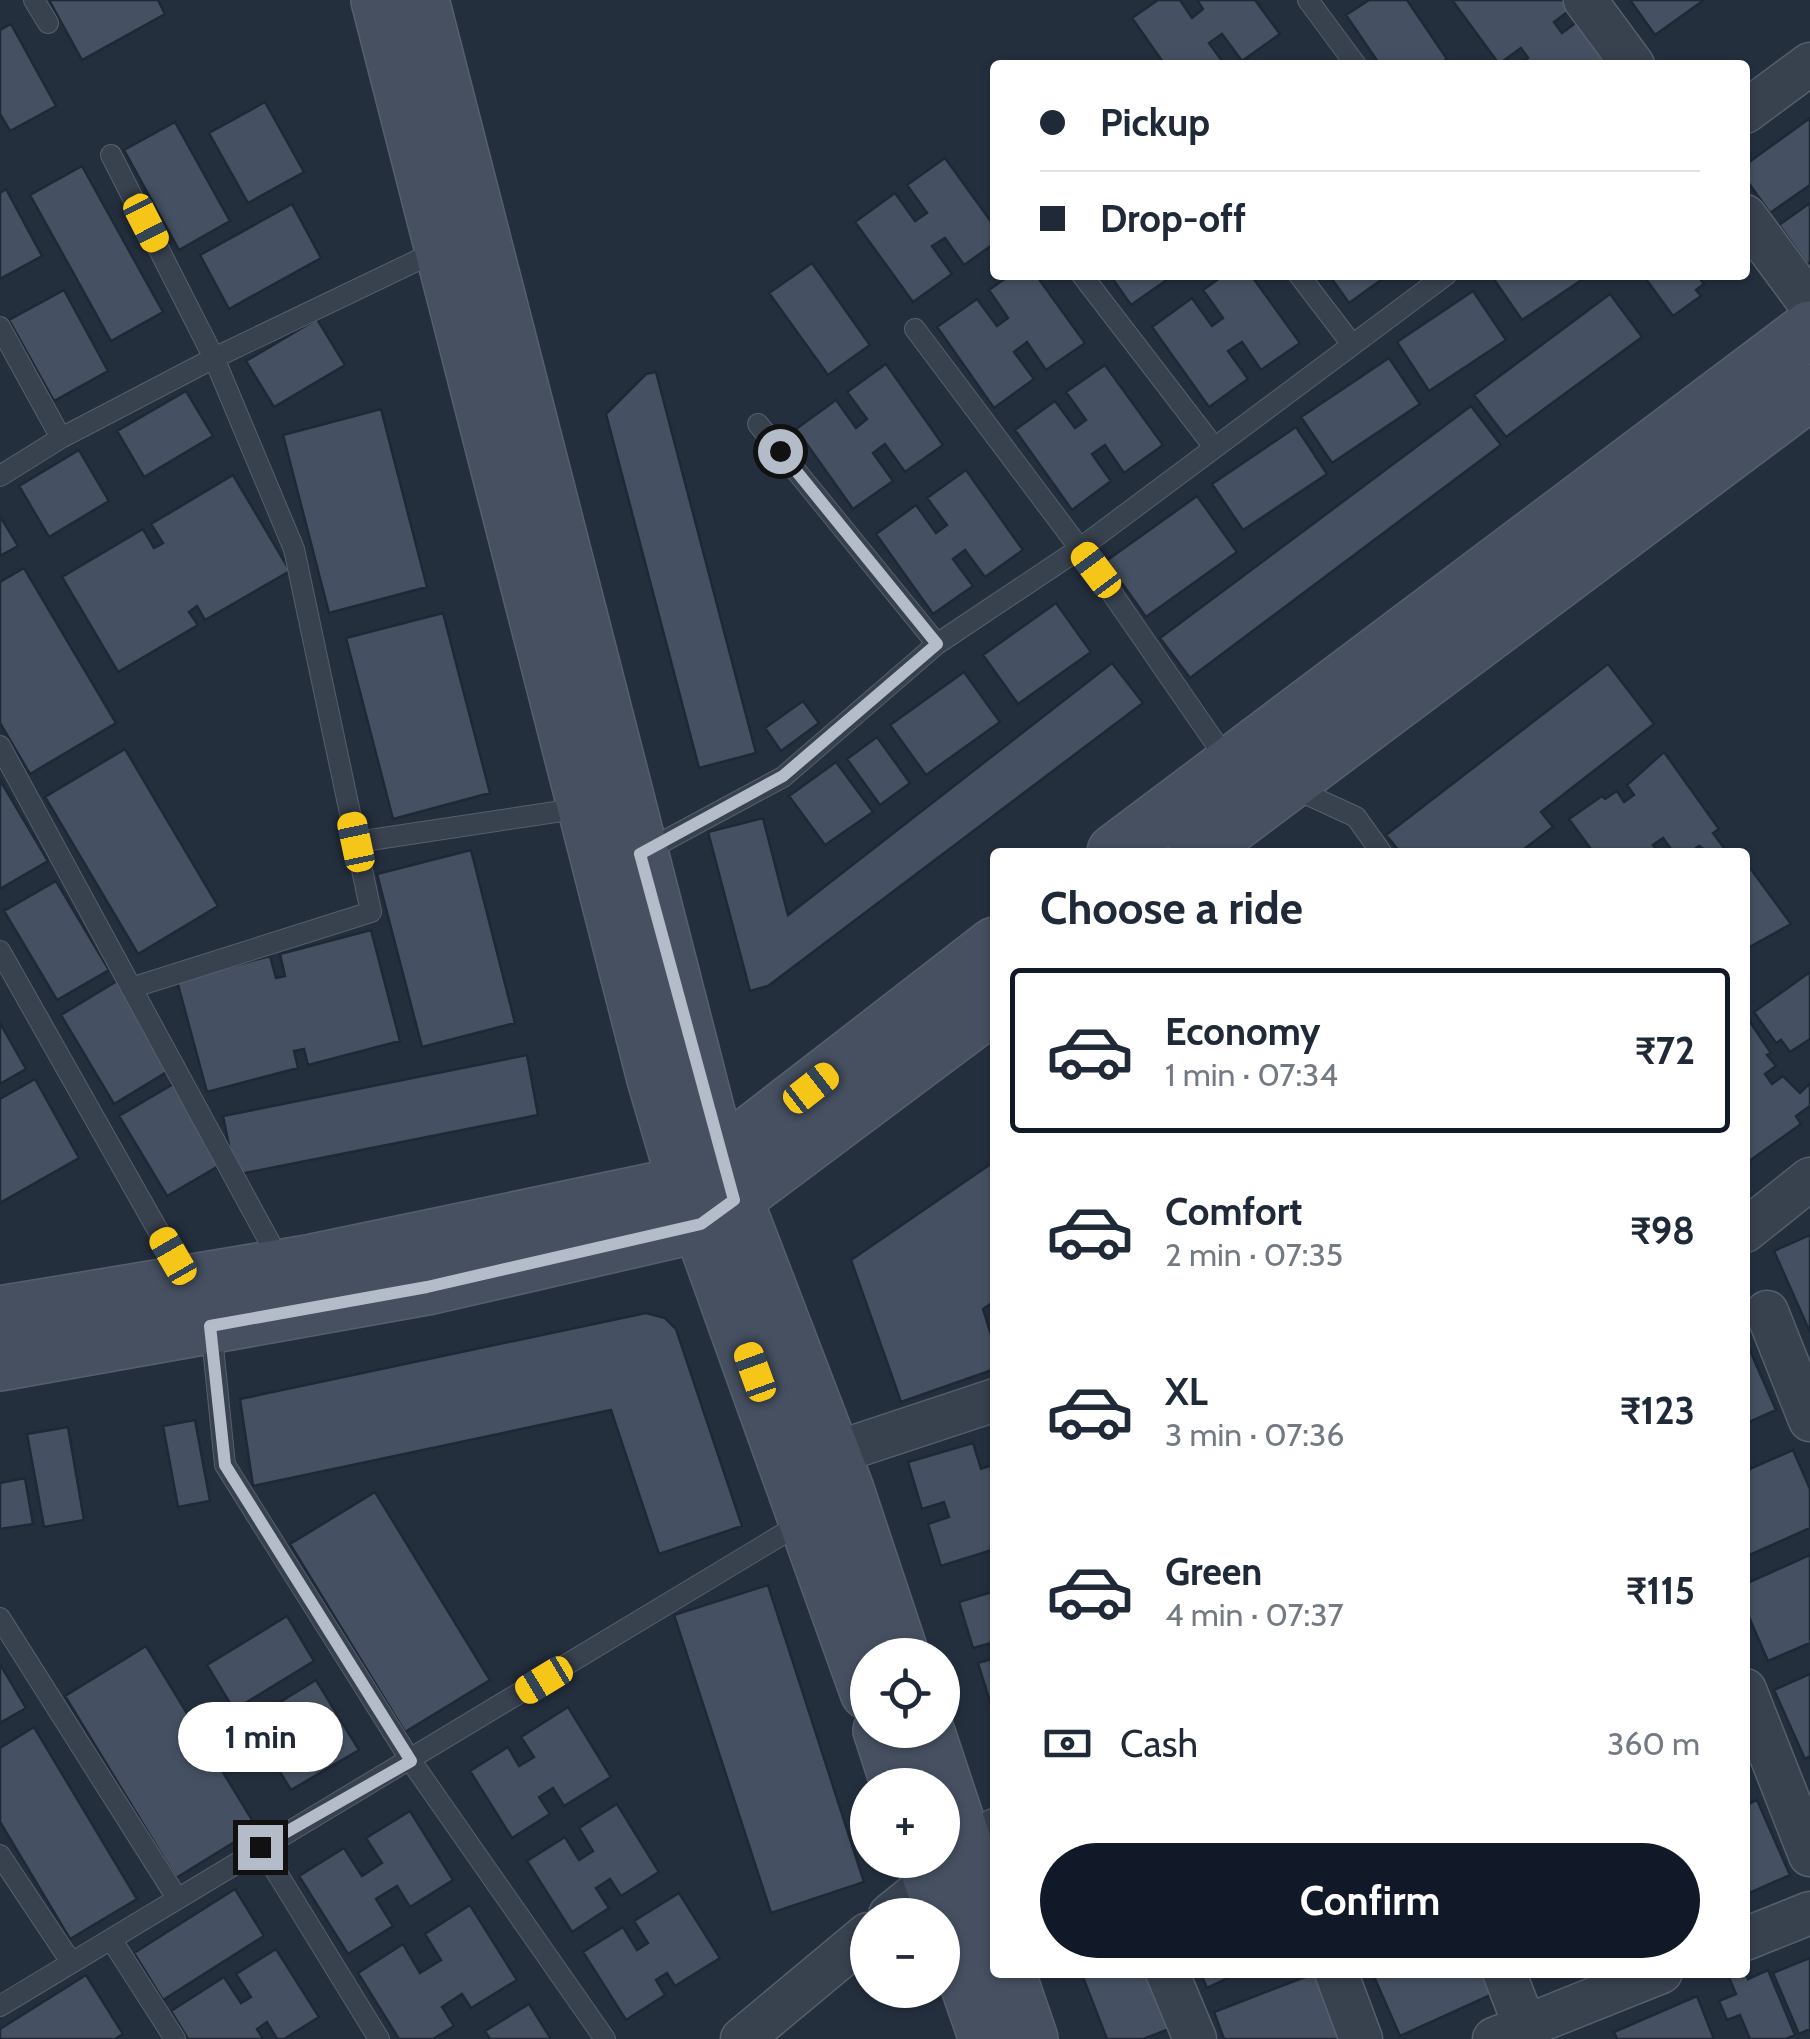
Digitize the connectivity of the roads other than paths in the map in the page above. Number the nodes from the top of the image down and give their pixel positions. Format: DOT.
graph roads {
  1 [pos="34,0"];
  2 [pos="379,0"];
  3 [pos="420,0"];
  4 [pos="1308,0"];
  5 [pos="1585,0"];
  6 [pos="48,23"];
  7 [pos="1352,60"];
  8 [pos="1629,60"];
  9 [pos="1810,64"];
  10 [pos="1750,108"];
  11 [pos="112,156"];
  12 [pos="1750,223"];
  13 [pos="441,250"];
  14 [pos="1086,280"];
  15 [pos="1303,280"];
  16 [pos="1439,280"];
  17 [pos="1810,304"];
  18 [pos="0,327"];
  19 [pos="915,329"];
  20 [pos="1810,329"];
  21 [pos="1351,343"];
  22 [pos="214,358"];
  23 [pos="1810,392"];
  24 [pos="758,424"];
  25 [pos="60,438"];
  26 [pos="1214,447"];
  27 [pos="0,476"];
  28 [pos="1080,548"];
  29 [pos="937,644"];
  30 [pos="0,746"];
  31 [pos="1229,763"];
  32 [pos="1286,785"];
  33 [pos="587,808"];
  34 [pos="356,842"];
  35 [pos="1119,848"];
  36 [pos="1201,848"];
  37 [pos="1378,848"];
  38 [pos="640,854"];
  39 [pos="990,949"];
  40 [pos="0,951"];
  41 [pos="131,988"];
  42 [pos="990,1007"];
  43 [pos="1810,1180"];
  44 [pos="710,1192"];
  45 [pos="1750,1227"];
  46 [pos="283,1267"];
  47 [pos="199,1304"];
  48 [pos="1767,1312"];
  49 [pos="0,1314"];
  50 [pos="0,1363"];
  51 [pos="990,1402"];
  52 [pos="1810,1420"];
  53 [pos="832,1454"];
  54 [pos="808,1519"];
  55 [pos="0,1618"];
  56 [pos="895,1638"];
  57 [pos="850,1640"];
  58 [pos="1750,1703"];
  59 [pos="411,1761"];
  60 [pos="260,1847"];
  61 [pos="0,1855"];
  62 [pos="1810,1855"];
  63 [pos="960,1866"];
  64 [pos="931,1878"];
  65 [pos="959,1878"];
  66 [pos="177,1898"];
  67 [pos="909,1898"];
  68 [pos="1810,1913"];
  69 [pos="990,1927"];
  70 [pos="1750,1937"];
  71 [pos="111,1939"];
  72 [pos="850,1949"];
  73 [pos="71,1962"];
  74 [pos="1009,1978"];
  75 [pos="1170,1978"];
  76 [pos="1338,1978"];
  77 [pos="1504,1978"];
  78 [pos="1646,1978"];
  79 [pos="0,2006"];
  80 [pos="1509,2033"];
  81 [pos="175,2039"];
  82 [pos="380,2039"];
  83 [pos="605,2039"];
  84 [pos="742,2039"];
  85 [pos="986,2039"];
  86 [pos="1030,2039"];
  87 [pos="1195,2039"];
  88 [pos="1362,2039"];
  1 -- 6 [label="lane"];
  2 -- 13 [label="street"];
  3 -- 38 [label="street"];
  4 -- 7 [label="lane"];
  5 -- 8 [label="street"];
  9 -- 10 [label="street"];
  11 -- 22 [label="lane"];
  12 -- 17 [label="street"];
  13 -- 22 [label="lane"];
  13 -- 33 [label="street"];
  14 -- 26 [label="lane"];
  15 -- 21 [label="lane"];
  16 -- 21 [label="lane"];
  18 -- 25 [label="lane"];
  19 -- 28 [label="lane"];
  20 -- 31 [label="street"];
  21 -- 26 [label="lane"];
  22 -- 25 [label="lane"];
  22 -- 34 [label="lane"];
  23 -- 32 [label="street"];
  24 -- 29 [label="lane"];
  25 -- 27 [label="lane"];
  26 -- 28 [label="lane"];
  28 -- 29 [label="lane"];
  28 -- 31 [label="lane"];
  29 -- 38 [label="lane"];
  30 -- 41 [label="lane"];
  31 -- 35 [label="street"];
  32 -- 36 [label="street"];
  32 -- 37 [label="lane"];
  33 -- 34 [label="lane"];
  33 -- 44 [label="street"];
  34 -- 41 [label="lane"];
  38 -- 44 [label="street"];
  39 -- 44 [label="street"];
  40 -- 47 [label="lane"];
  41 -- 46 [label="lane"];
  42 -- 44 [label="street"];
  43 -- 45 [label="street"];
  44 -- 46 [label="street"];
  44 -- 47 [label="street"];
  44 -- 53 [label="street"];
  44 -- 54 [label="street"];
  46 -- 47 [label="street"];
  47 -- 49 [label="street"];
  47 -- 50 [label="street"];
  47 -- 59 [label="lane"];
  48 -- 52 [label="street"];
  51 -- 53 [label="street"];
  53 -- 56 [label="street"];
  54 -- 57 [label="street"];
  54 -- 59 [label="lane"];
  55 -- 66 [label="lane"];
  58 -- 62 [label="street"];
  59 -- 60 [label="lane"];
  59 -- 83 [label="lane"];
  60 -- 66 [label="lane"];
  60 -- 82 [label="lane"];
  61 -- 73 [label="lane"];
  63 -- 69 [label="street"];
  64 -- 67 [label="street"];
  65 -- 85 [label="street"];
  66 -- 71 [label="lane"];
  68 -- 70 [label="street"];
  71 -- 73 [label="lane"];
  71 -- 81 [label="lane"];
  72 -- 84 [label="street"];
  73 -- 79 [label="lane"];
  74 -- 86 [label="street"];
  75 -- 87 [label="street"];
  76 -- 88 [label="street"];
  77 -- 80 [label="street"];
  78 -- 80 [label="street"];
}
